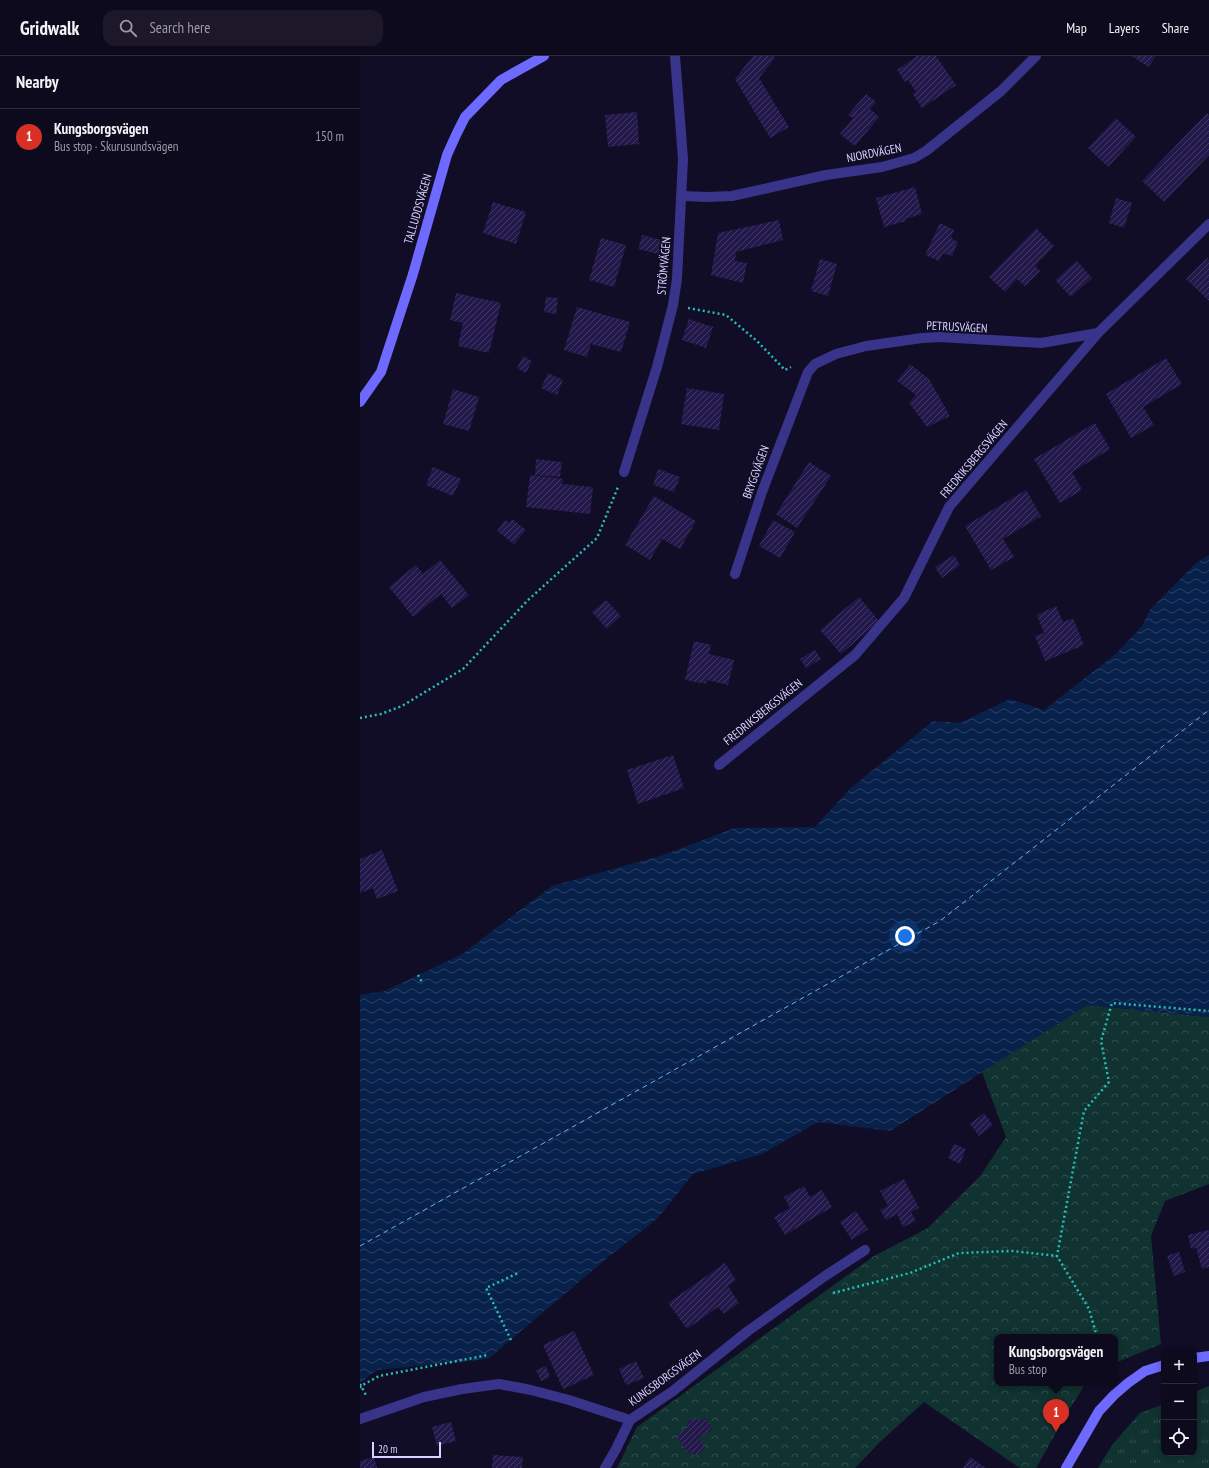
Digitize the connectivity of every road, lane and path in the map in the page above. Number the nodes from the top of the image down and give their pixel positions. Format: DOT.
graph roads {
  1 [pos="544,56"];
  2 [pos="675,56"];
  3 [pos="1036,56"];
  4 [pos="682,196"];
  5 [pos="1209,224"];
  6 [pos="673,305"];
  7 [pos="1098,333"];
  8 [pos="806,376"];
  9 [pos="360,402"];
  10 [pos="624,472"];
  11 [pos="735,574"];
  12 [pos="360,718"];
  13 [pos="719,765"];
  14 [pos="418,975"];
  15 [pos="422,982"];
  16 [pos="1209,1011"];
  17 [pos="865,1250"];
  18 [pos="1057,1256"];
  19 [pos="518,1273"];
  20 [pos="827,1294"];
  21 [pos="1096,1334"];
  22 [pos="511,1340"];
  23 [pos="488,1355"];
  24 [pos="1209,1356"];
  25 [pos="1197,1358"];
  26 [pos="1161,1366"];
  27 [pos="360,1386"];
  28 [pos="367,1396"];
  29 [pos="360,1419"];
  30 [pos="630,1420"];
  31 [pos="605,1468"];
  32 [pos="1066,1468"];
  1 -- 9 [label="street, TALLUDDSVÄGEN"];
  2 -- 4 [label="street, STRÖMVÄGEN"];
  3 -- 4 [label="street, NJORDVÄGEN"];
  4 -- 6 [label="street, STRÖMVÄGEN"];
  5 -- 7 [label="street, FREDRIKSBERGSVÄGEN"];
  6 -- 8 [label="path"];
  6 -- 10 [label="street, STRÖMVÄGEN"];
  7 -- 8 [label="street, PETRUSVÄGEN"];
  7 -- 13 [label="street, FREDRIKSBERGSVÄGEN"];
  8 -- 11 [label="street, BRYGGVÄGEN"];
  10 -- 12 [label="path"];
  14 -- 15 [label="path"];
  16 -- 18 [label="path"];
  17 -- 30 [label="street, KUNGSBORGSVÄGEN"];
  18 -- 20 [label="path"];
  18 -- 21 [label="path"];
  19 -- 22 [label="path"];
  23 -- 27 [label="path"];
  24 -- 25 [label="street"];
  26 -- 32 [label="street"];
  27 -- 28 [label="path"];
  29 -- 30 [label="street, KUNGSBORGSVÄGEN"];
  30 -- 31 [label="street"];
}
